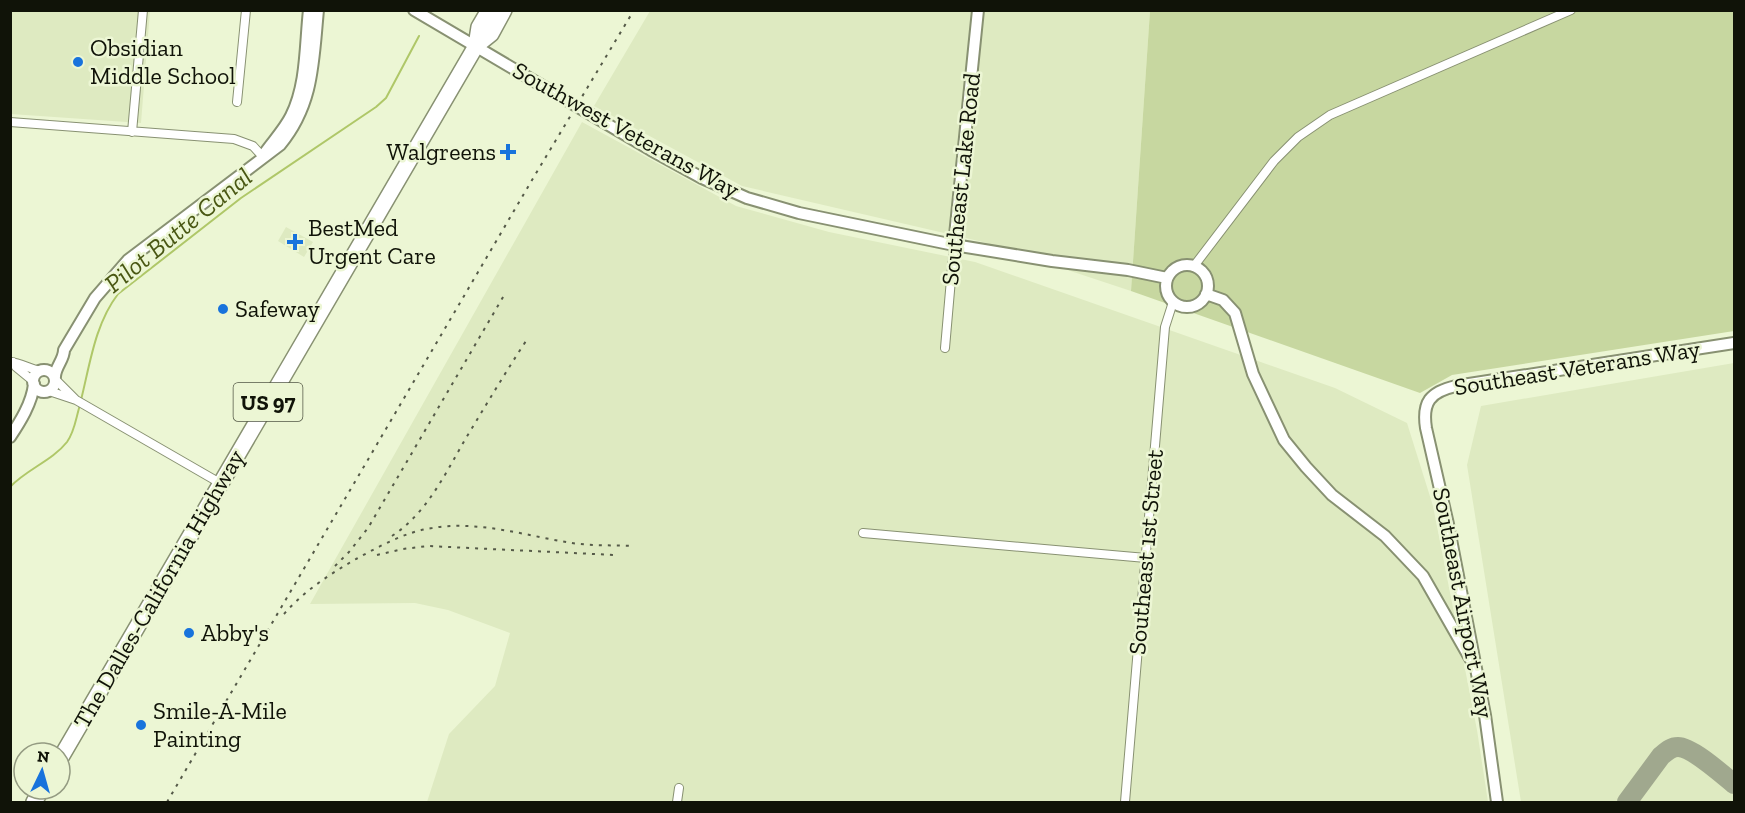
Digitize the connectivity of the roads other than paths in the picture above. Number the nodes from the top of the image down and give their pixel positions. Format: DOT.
graph roads {
  1 [pos="143,10"];
  2 [pos="246,10"];
  3 [pos="309,10"];
  4 [pos="318,10"];
  5 [pos="414,10"];
  6 [pos="489,10"];
  7 [pos="504,10"];
  8 [pos="978,10"];
  9 [pos="1570,10"];
  10 [pos="476,46"];
  11 [pos="237,102"];
  12 [pos="10,122"];
  13 [pos="132,132"];
  14 [pos="263,157"];
  15 [pos="954,245"];
  16 [pos="1194,267"];
  17 [pos="1167,278"];
  18 [pos="1206,294"];
  19 [pos="1173,302"];
  20 [pos="1734,343"];
  21 [pos="945,348"];
  22 [pos="63,350"];
  23 [pos="12,362"];
  24 [pos="43,370"];
  25 [pos="55,378"];
  26 [pos="34,383"];
  27 [pos="47,391"];
  28 [pos="76,400"];
  29 [pos="1426,405"];
  30 [pos="24,415"];
  31 [pos="10,437"];
  32 [pos="220,483"];
  33 [pos="863,533"];
  34 [pos="1146,558"];
  35 [pos="1475,669"];
  36 [pos="70,741"];
  37 [pos="679,788"];
  38 [pos="677,802"];
  39 [pos="1125,802"];
  40 [pos="1497,802"];
  1 -- 13 [label="street"];
  2 -- 11 [label="street"];
  3 -- 14 [label="main road"];
  4 -- 14 [label="main road"];
  5 -- 10 [label="main road, Southwest Veterans Way"];
  6 -- 10 [label="highway, The Dalles-California Highway / US 97"];
  7 -- 10 [label="highway, The Dalles-California Highway / US 97"];
  8 -- 15 [label="main road, Southeast Lake Road"];
  9 -- 16 [label="street"];
  10 -- 15 [label="main road, Southwest Veterans Way"];
  10 -- 32 [label="highway, The Dalles-California Highway / US 97"];
  12 -- 13 [label="street"];
  13 -- 14 [label="street"];
  14 -- 22 [label="main road"];
  15 -- 17 [label="main road"];
  15 -- 21 [label="street, Southeast Lake Road"];
  16 -- 17 [label="main road"];
  16 -- 18 [label="main road"];
  17 -- 19 [label="main road"];
  18 -- 19 [label="main road"];
  18 -- 35 [label="main road"];
  19 -- 34 [label="street, Southeast 1st Street"];
  20 -- 29 [label="main road, Southeast Veterans Way"];
  22 -- 24 [label="main road"];
  22 -- 25 [label="main road"];
  23 -- 24 [label="street"];
  23 -- 26 [label="street"];
  24 -- 25 [label="main road"];
  24 -- 26 [label="main road"];
  25 -- 27 [label="main road"];
  25 -- 28 [label="street"];
  26 -- 27 [label="main road"];
  26 -- 30 [label="main road"];
  27 -- 28 [label="street"];
  27 -- 30 [label="main road"];
  28 -- 32 [label="street"];
  29 -- 35 [label="main road, Southeast Airport Way"];
  30 -- 31 [label="main road"];
  32 -- 36 [label="highway, The Dalles-California Highway / US 97"];
  33 -- 34 [label="street"];
  34 -- 39 [label="street, Southeast 1st Street"];
  35 -- 40 [label="main road, Southeast Airport Way"];
  37 -- 38 [label="street"];
}
